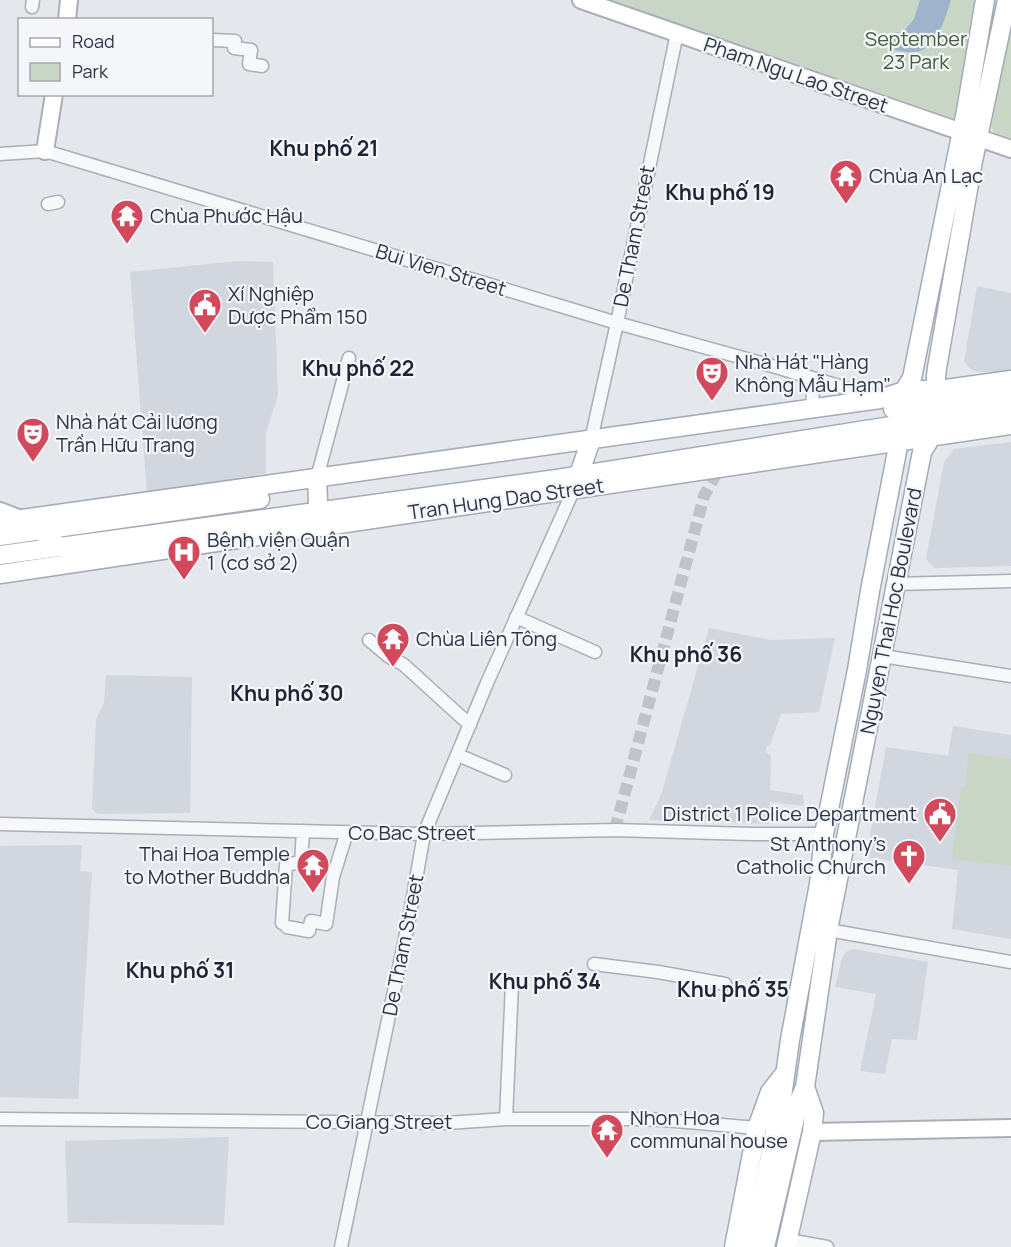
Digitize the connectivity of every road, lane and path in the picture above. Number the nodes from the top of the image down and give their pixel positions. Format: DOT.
graph roads {
  1 [pos="69,0"];
  2 [pos="581,0"];
  3 [pos="985,0"];
  4 [pos="1007,0"];
  5 [pos="67,18"];
  6 [pos="677,33"];
  7 [pos="213,40"];
  8 [pos="262,66"];
  9 [pos="54,96"];
  10 [pos="969,135"];
  11 [pos="1011,149"];
  12 [pos="45,151"];
  13 [pos="0,154"];
  14 [pos="617,323"];
  15 [pos="349,358"];
  16 [pos="937,368"];
  17 [pos="812,378"];
  18 [pos="960,387"];
  19 [pos="880,399"];
  20 [pos="1006,403"];
  21 [pos="936,412"];
  22 [pos="814,414"];
  23 [pos="903,416"];
  24 [pos="589,446"];
  25 [pos="576,482"];
  26 [pos="317,484"];
  27 [pos="141,509"];
  28 [pos="0,511"];
  29 [pos="21,519"];
  30 [pos="319,519"];
  31 [pos="0,522"];
  32 [pos="38,531"];
  33 [pos="0,536"];
  34 [pos="157,543"];
  35 [pos="63,548"];
  36 [pos="0,555"];
  37 [pos="83,561"];
  38 [pos="0,574"];
  39 [pos="1011,581"];
  40 [pos="895,584"];
  41 [pos="516,617"];
  42 [pos="369,640"];
  43 [pos="861,651"];
  44 [pos="595,652"];
  45 [pos="882,656"];
  46 [pos="1011,676"];
  47 [pos="470,725"];
  48 [pos="458,755"];
  49 [pos="505,775"];
  50 [pos="0,824"];
  51 [pos="303,831"];
  52 [pos="347,832"];
  53 [pos="424,834"];
  54 [pos="824,834"];
  55 [pos="828,930"];
  56 [pos="1011,962"];
  57 [pos="594,964"];
  58 [pos="512,984"];
  59 [pos="725,984"];
  60 [pos="784,1073"];
  61 [pos="796,1095"];
  62 [pos="0,1119"];
  63 [pos="506,1119"];
  64 [pos="366,1122"];
  65 [pos="757,1128"];
  66 [pos="1011,1128"];
  67 [pos="812,1132"];
  68 [pos="787,1244"];
  69 [pos="340,1247"];
  70 [pos="734,1247"];
  71 [pos="752,1247"];
  72 [pos="765,1247"];
  73 [pos="827,1247"];
  1 -- 5 [label="main road"];
  2 -- 6 [label="main road, Pham Ngu Lao Street"];
  3 -- 10 [label="main road"];
  4 -- 10 [label="main road"];
  6 -- 10 [label="main road, Pham Ngu Lao Street"];
  6 -- 14 [label="street, De Tham Street"];
  7 -- 8 [label="street"];
  9 -- 12 [label="main road"];
  10 -- 11 [label="main road, Pham Ngu Lao Street"];
  10 -- 16 [label="main road, Nguyen Thai Hoc Boulevard"];
  10 -- 23 [label="main road, Nguyen Thai Hoc Boulevard"];
  12 -- 13 [label="street, Bui Vien Street"];
  12 -- 14 [label="street, Bui Vien Street"];
  14 -- 17 [label="street, Bui Vien Street"];
  14 -- 24 [label="street, De Tham Street"];
  15 -- 26 [label="street"];
  16 -- 18 [label="main road"];
  16 -- 21 [label="main road, Nguyen Thai Hoc Boulevard"];
  17 -- 19 [label="street, Bui Vien Street"];
  17 -- 22 [label="street"];
  18 -- 20 [label="main road, Tran Hung Dao Street"];
  18 -- 21 [label="main road, Tran Hung Dao Street"];
  19 -- 22 [label="main road, Tran Hung Dao Street"];
  19 -- 23 [label="main road, Tran Hung Dao Street"];
  20 -- 21 [label="main road, Tran Hung Dao Street"];
  21 -- 23 [label="main road, Tran Hung Dao Street"];
  21 -- 23 [label="main road, Tran Hung Dao Street"];
  21 -- 40 [label="main road, Nguyen Thai Hoc Boulevard"];
  22 -- 23 [label="main road, Tran Hung Dao Street"];
  22 -- 24 [label="main road, Tran Hung Dao Street"];
  23 -- 25 [label="main road, Tran Hung Dao Street"];
  23 -- 43 [label="main road, Nguyen Thai Hoc Boulevard"];
  24 -- 25 [label="main road"];
  24 -- 26 [label="main road, Tran Hung Dao Street"];
  25 -- 30 [label="main road, Tran Hung Dao Street"];
  25 -- 41 [label="street, De Tham Street"];
  26 -- 27 [label="main road, Tran Hung Dao Street"];
  26 -- 30 [label="main road"];
  27 -- 29 [label="main road, Tran Hung Dao Street"];
  27 -- 32 [label="main road, Tran Hung Dao Street"];
  28 -- 29 [label="main road"];
  29 -- 31 [label="main road, Tran Hung Dao Street"];
  29 -- 32 [label="main road"];
  30 -- 34 [label="main road, Tran Hung Dao Street"];
  32 -- 33 [label="main road, Tran Hung Dao Street"];
  32 -- 35 [label="main road"];
  34 -- 35 [label="main road, Tran Hung Dao Street"];
  34 -- 37 [label="main road, Tran Hung Dao Street"];
  35 -- 36 [label="main road, Tran Hung Dao Street"];
  35 -- 37 [label="main road"];
  37 -- 38 [label="main road, Tran Hung Dao Street"];
  39 -- 40 [label="street"];
  40 -- 45 [label="main road, Nguyen Thai Hoc Boulevard"];
  41 -- 44 [label="street"];
  41 -- 47 [label="street, De Tham Street"];
  42 -- 47 [label="street"];
  43 -- 45 [label="main road"];
  43 -- 54 [label="main road, Nguyen Thai Hoc Boulevard"];
  45 -- 46 [label="street"];
  45 -- 55 [label="main road, Nguyen Thai Hoc Boulevard"];
  47 -- 48 [label="street, De Tham Street"];
  48 -- 49 [label="street"];
  48 -- 53 [label="street, De Tham Street"];
  50 -- 51 [label="street, Co Bac Street"];
  51 -- 52 [label="street, Co Bac Street"];
  51 -- 52 [label="street"];
  52 -- 53 [label="street, Co Bac Street"];
  53 -- 54 [label="street, Co Bac Street"];
  53 -- 64 [label="street, De Tham Street"];
  54 -- 60 [label="main road, Nguyen Thai Hoc Boulevard"];
  55 -- 56 [label="street"];
  55 -- 61 [label="main road, Nguyen Thai Hoc Boulevard"];
  57 -- 59 [label="street"];
  58 -- 63 [label="street"];
  60 -- 61 [label="main road, Nguyen Thai Hoc Boulevard"];
  60 -- 65 [label="main road, Nguyen Thai Hoc Boulevard"];
  61 -- 67 [label="main road, Nguyen Thai Hoc Boulevard"];
  61 -- 71 [label="main road"];
  61 -- 72 [label="main road"];
  62 -- 64 [label="street, Co Giang Street"];
  63 -- 64 [label="street, Co Giang Street"];
  63 -- 65 [label="street, Co Giang Street"];
  64 -- 69 [label="street, De Tham Street"];
  65 -- 70 [label="main road, Nguyen Thai Hoc Boulevard"];
  66 -- 67 [label="main road"];
  67 -- 68 [label="main road, Nguyen Thai Hoc Boulevard"];
  68 -- 73 [label="street"];
}
